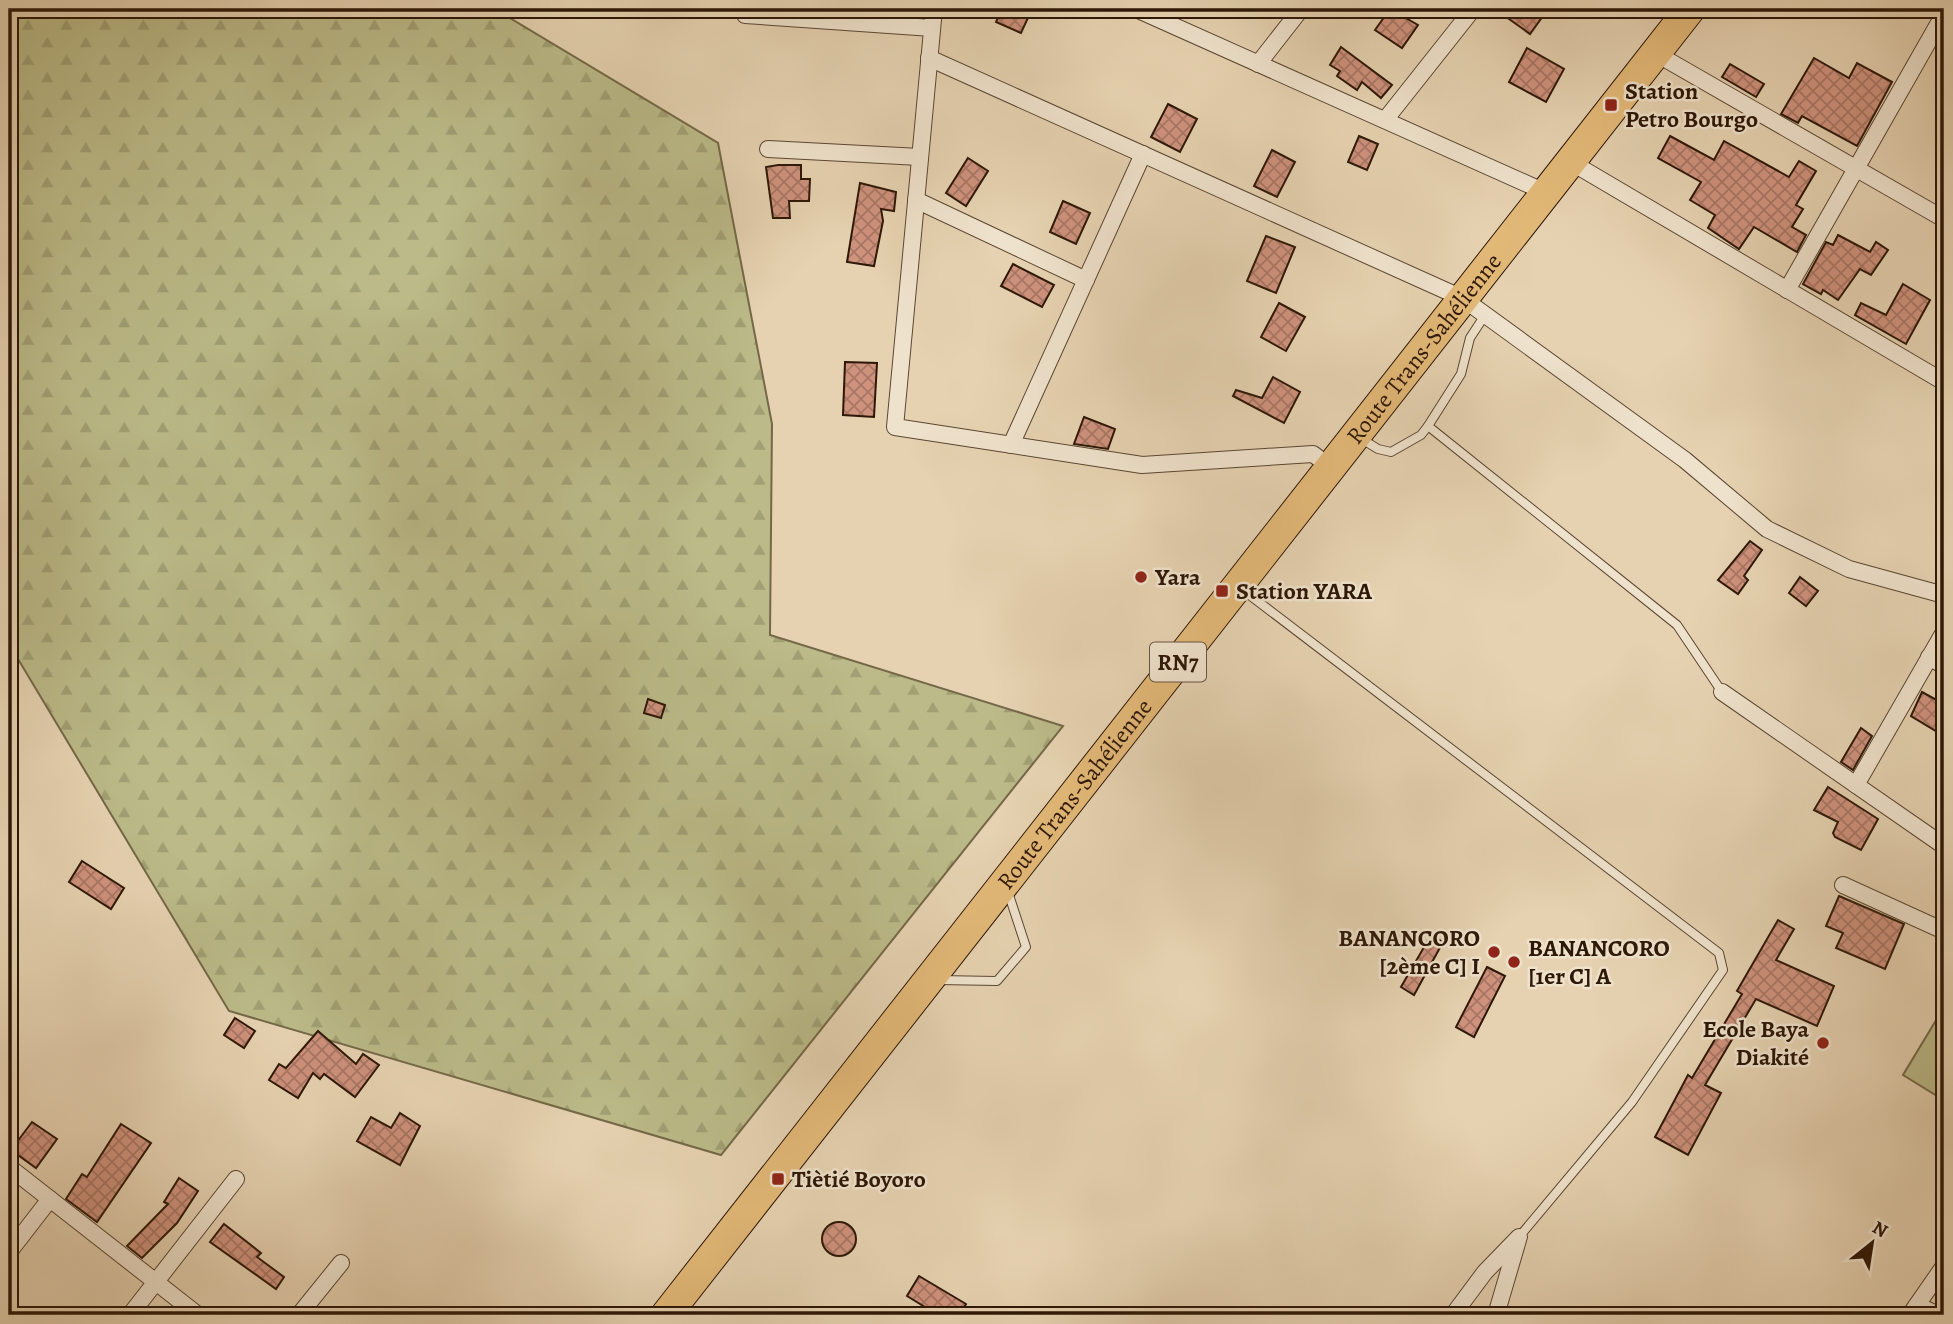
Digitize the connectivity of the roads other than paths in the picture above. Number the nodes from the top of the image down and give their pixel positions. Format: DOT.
graph roads {
  1 [pos="934,9"];
  2 [pos="1136,9"];
  3 [pos="1301,9"];
  4 [pos="1473,9"];
  5 [pos="1690,9"];
  6 [pos="745,15"];
  7 [pos="1944,15"];
  8 [pos="932,29"];
  9 [pos="1655,53"];
  10 [pos="929,58"];
  11 [pos="1258,64"];
  12 [pos="1385,121"];
  13 [pos="768,149"];
  14 [pos="1143,154"];
  15 [pos="920,157"];
  16 [pos="1569,161"];
  17 [pos="1856,169"];
  18 [pos="1545,192"];
  19 [pos="916,200"];
  20 [pos="1944,219"];
  21 [pos="1086,280"];
  22 [pos="1787,290"];
  23 [pos="1473,306"];
  24 [pos="1944,382"];
  25 [pos="1428,426"];
  26 [pos="1355,435"];
  27 [pos="1011,445"];
  28 [pos="1330,467"];
  29 [pos="1237,586"];
  30 [pos="1944,595"];
  31 [pos="1944,632"];
  32 [pos="1929,657"];
  33 [pos="1944,666"];
  34 [pos="1722,692"];
  35 [pos="1856,785"];
  36 [pos="1944,846"];
  37 [pos="1005,882"];
  38 [pos="1843,885"];
  39 [pos="1944,931"];
  40 [pos="929,980"];
  41 [pos="9,1167"];
  42 [pos="236,1179"];
  43 [pos="50,1199"];
  44 [pos="1519,1237"];
  45 [pos="9,1252"];
  46 [pos="341,1263"];
  47 [pos="1944,1266"];
  48 [pos="156,1282"];
  49 [pos="1914,1310"];
  50 [pos="130,1315"];
  51 [pos="198,1315"];
  52 [pos="299,1315"];
  53 [pos="666,1315"];
  54 [pos="1453,1315"];
  55 [pos="1496,1315"];
  56 [pos="1938,1315"];
  1 -- 8 [label="street"];
  2 -- 11 [label="street"];
  3 -- 11 [label="street"];
  4 -- 12 [label="street"];
  5 -- 9 [label="highway, Route Trans-Sahélienne / RN7"];
  6 -- 8 [label="street"];
  7 -- 17 [label="street"];
  8 -- 10 [label="street"];
  9 -- 16 [label="highway, Route Trans-Sahélienne / RN7"];
  9 -- 17 [label="street"];
  10 -- 14 [label="street"];
  10 -- 15 [label="street"];
  11 -- 12 [label="street"];
  12 -- 18 [label="street"];
  13 -- 15 [label="street"];
  14 -- 21 [label="street"];
  14 -- 23 [label="street"];
  15 -- 19 [label="street"];
  16 -- 18 [label="highway, Route Trans-Sahélienne / RN7"];
  16 -- 22 [label="street"];
  17 -- 20 [label="street"];
  17 -- 22 [label="street"];
  18 -- 23 [label="highway, Route Trans-Sahélienne / RN7"];
  19 -- 21 [label="street"];
  19 -- 27 [label="street"];
  21 -- 27 [label="street"];
  22 -- 24 [label="street"];
  23 -- 25 [label="lane"];
  23 -- 26 [label="highway, Route Trans-Sahélienne / RN7"];
  23 -- 30 [label="street"];
  25 -- 26 [label="lane"];
  25 -- 34 [label="lane"];
  26 -- 28 [label="highway, Route Trans-Sahélienne / RN7"];
  27 -- 28 [label="street"];
  28 -- 29 [label="highway, Route Trans-Sahélienne / RN7"];
  29 -- 37 [label="highway, Route Trans-Sahélienne / RN7"];
  29 -- 44 [label="lane"];
  31 -- 32 [label="street"];
  32 -- 33 [label="street"];
  32 -- 35 [label="street"];
  34 -- 35 [label="street"];
  35 -- 36 [label="street"];
  37 -- 40 [label="highway, Route Trans-Sahélienne / RN7"];
  37 -- 40 [label="lane"];
  38 -- 39 [label="street"];
  40 -- 53 [label="highway, Route Trans-Sahélienne / RN7"];
  41 -- 43 [label="street"];
  42 -- 48 [label="street"];
  43 -- 45 [label="street"];
  43 -- 48 [label="street"];
  44 -- 54 [label="street"];
  44 -- 55 [label="street"];
  46 -- 52 [label="street"];
  47 -- 49 [label="street"];
  48 -- 50 [label="street"];
  48 -- 51 [label="street"];
  49 -- 56 [label="street"];
}
